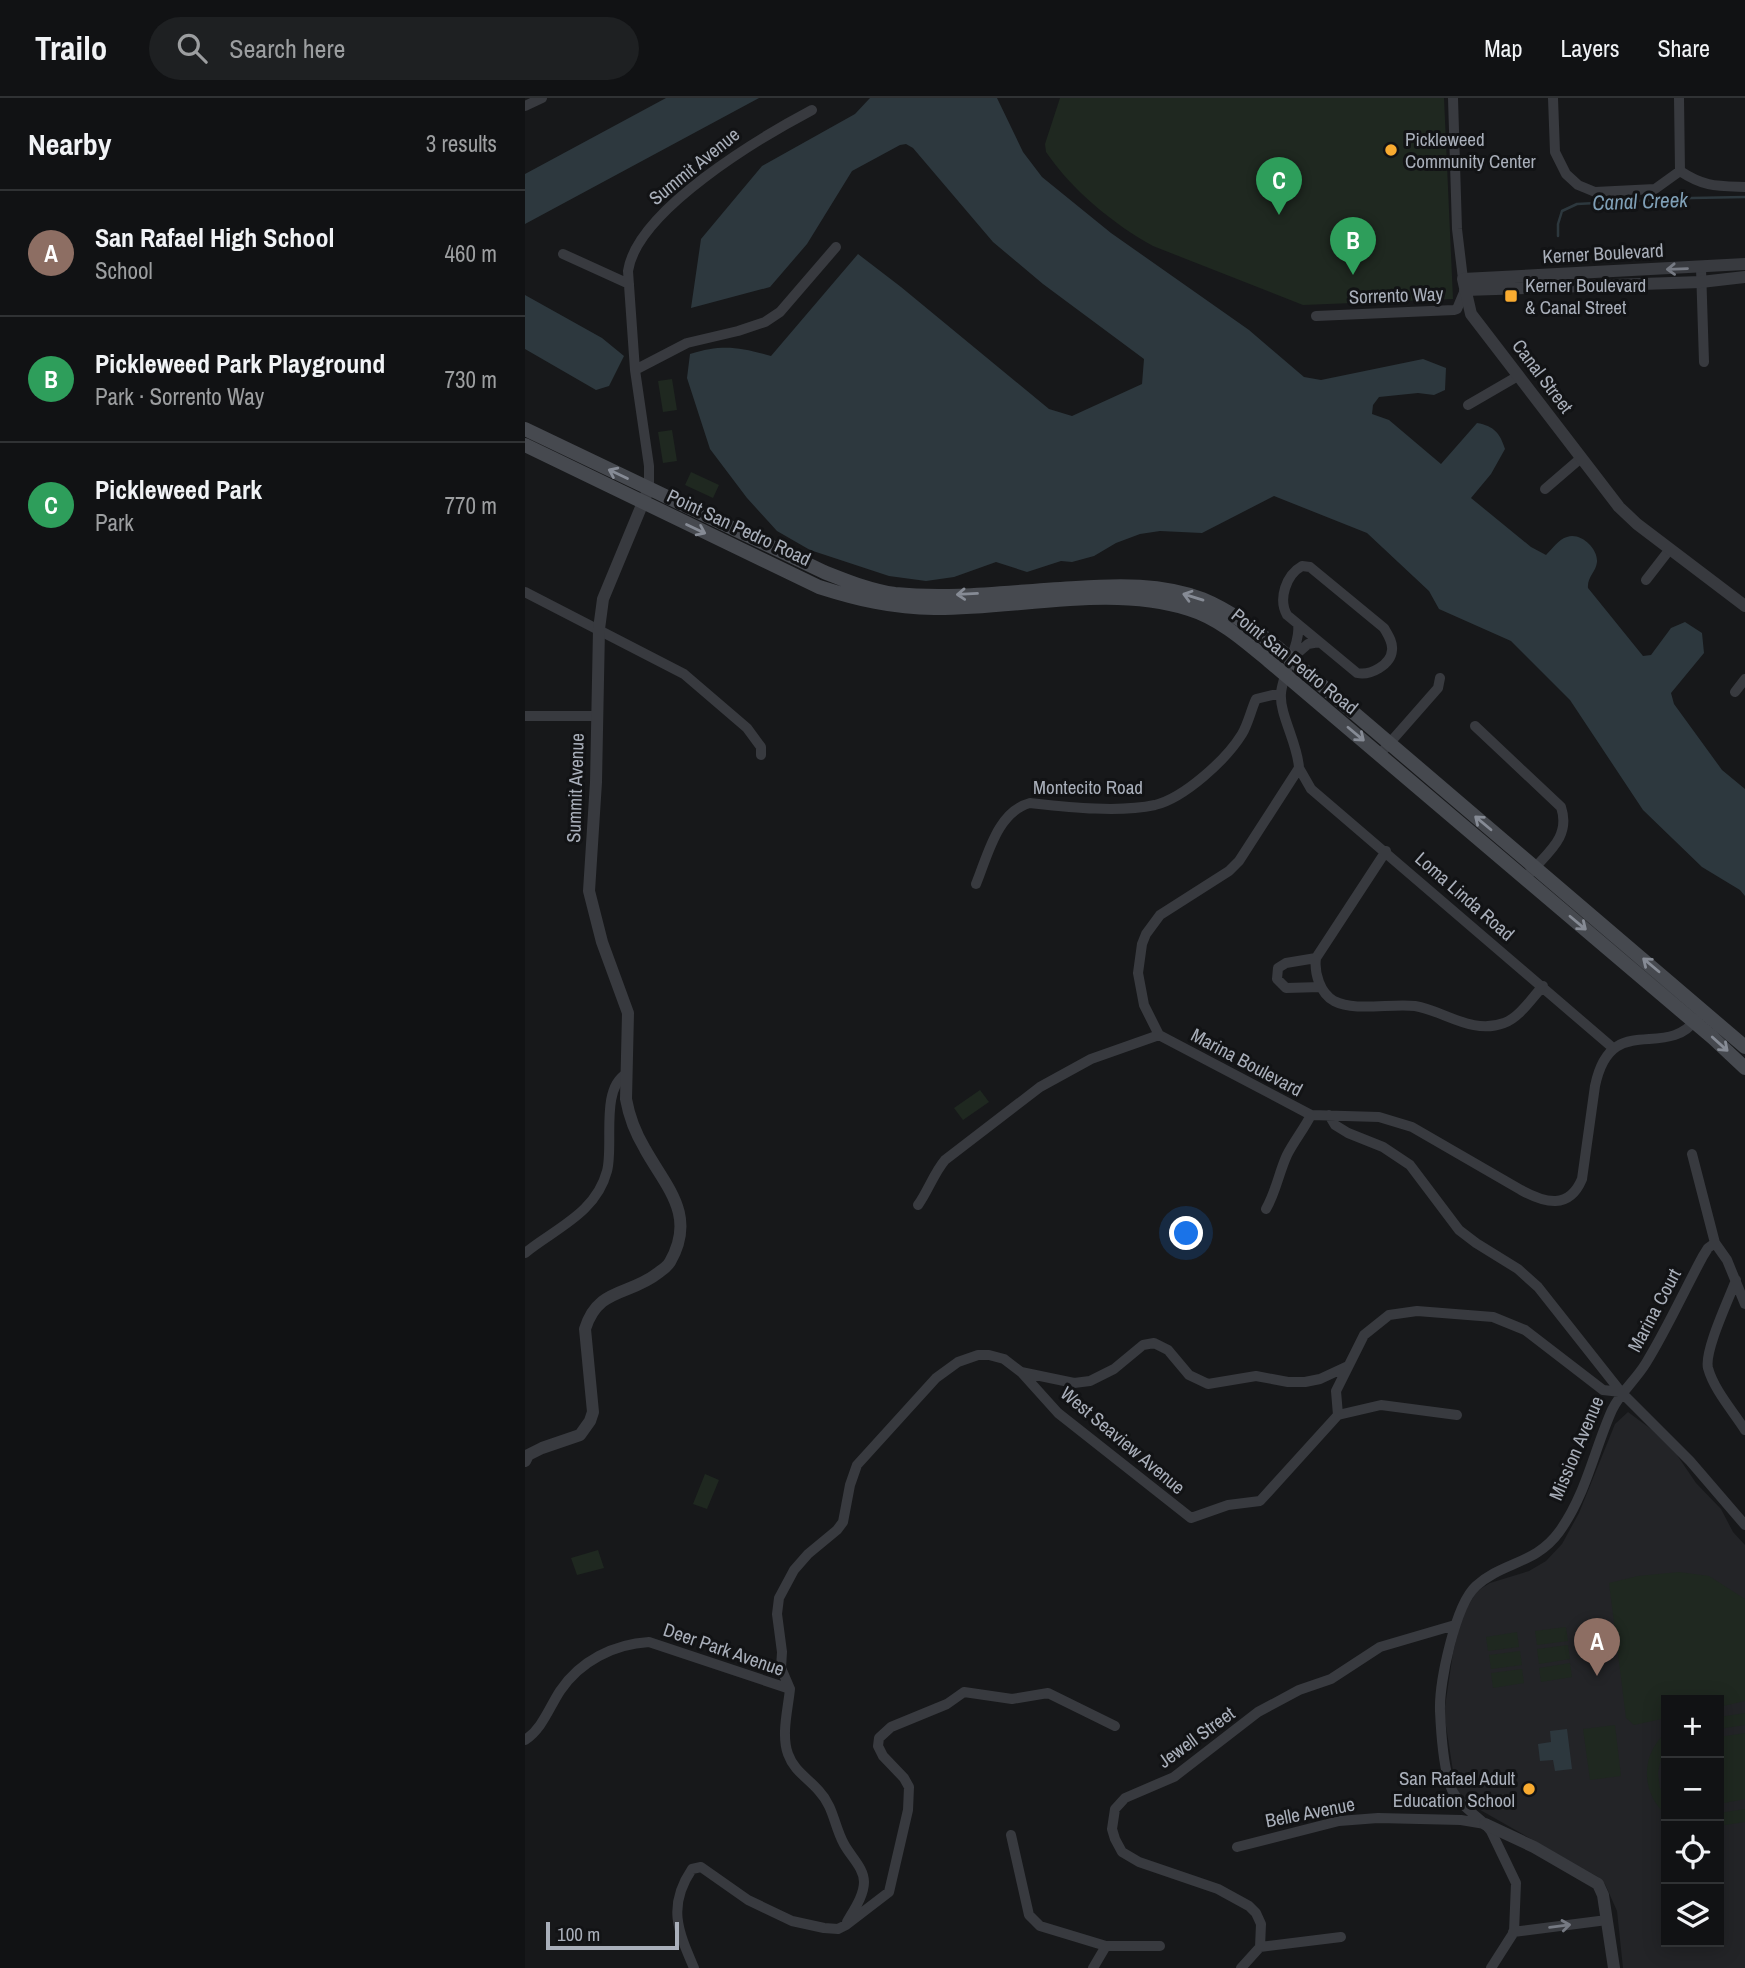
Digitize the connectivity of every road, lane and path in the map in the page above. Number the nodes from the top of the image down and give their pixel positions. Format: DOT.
graph roads {
  1 [pos="542,98"];
  2 [pos="1453,98"];
  3 [pos="1553,98"];
  4 [pos="1679,98"];
  5 [pos="525,106"];
  6 [pos="812,110"];
  7 [pos="1680,171"];
  8 [pos="1745,187"];
  9 [pos="836,247"];
  10 [pos="563,254"];
  11 [pos="1745,264"];
  12 [pos="1701,268"];
  13 [pos="1745,277"];
  14 [pos="1702,282"];
  15 [pos="629,285"];
  16 [pos="1464,285"];
  17 [pos="1316,316"];
  18 [pos="1704,362"];
  19 [pos="635,370"];
  20 [pos="1518,376"];
  21 [pos="1468,405"];
  22 [pos="525,429"];
  23 [pos="525,445"];
  24 [pos="1581,458"];
  25 [pos="649,488"];
  26 [pos="1545,489"];
  27 [pos="644,504"];
  28 [pos="1669,549"];
  29 [pos="1646,580"];
  30 [pos="525,592"];
  31 [pos="1745,606"];
  32 [pos="1299,625"];
  33 [pos="599,629"];
  34 [pos="1318,642"];
  35 [pos="1291,659"];
  36 [pos="1285,674"];
  37 [pos="1440,678"];
  38 [pos="1745,679"];
  39 [pos="1735,692"];
  40 [pos="1281,693"];
  41 [pos="525,716"];
  42 [pos="596,716"];
  43 [pos="1475,726"];
  44 [pos="1385,749"];
  45 [pos="761,755"];
  46 [pos="1299,768"];
  47 [pos="1386,851"];
  48 [pos="1531,873"];
  49 [pos="976,884"];
  50 [pos="1316,958"];
  51 [pos="1543,986"];
  52 [pos="1321,987"];
  53 [pos="1703,1010"];
  54 [pos="1694,1022"];
  55 [pos="1159,1035"];
  56 [pos="1745,1047"];
  57 [pos="1613,1048"];
  58 [pos="1745,1068"];
  59 [pos="626,1074"];
  60 [pos="1311,1115"];
  61 [pos="1328,1115"];
  62 [pos="1692,1154"];
  63 [pos="918,1205"];
  64 [pos="1266,1209"];
  65 [pos="1715,1242"];
  66 [pos="525,1252"];
  67 [pos="1736,1280"];
  68 [pos="1745,1304"];
  69 [pos="1348,1366"];
  70 [pos="1021,1372"];
  71 [pos="1621,1392"];
  72 [pos="1338,1415"];
  73 [pos="1457,1415"];
  74 [pos="1745,1430"];
  75 [pos="525,1461"];
  76 [pos="1745,1525"];
  77 [pos="1455,1625"];
  78 [pos="790,1689"];
  79 [pos="1115,1726"];
  80 [pos="525,1740"];
  81 [pos="1485,1824"];
  82 [pos="1011,1835"];
  83 [pos="1237,1847"];
  84 [pos="1607,1920"];
  85 [pos="846,1925"];
  86 [pos="1513,1932"];
  87 [pos="1341,1937"];
  88 [pos="1106,1946"];
  89 [pos="1160,1946"];
  90 [pos="1260,1947"];
  91 [pos="694,1968"];
  92 [pos="1093,1968"];
  93 [pos="1241,1968"];
  94 [pos="1491,1968"];
  95 [pos="1614,1968"];
  1 -- 5 [label="street"];
  2 -- 16 [label="street, Canal Street"];
  3 -- 7 [label="street"];
  4 -- 7 [label="street"];
  6 -- 15 [label="street, Summit Avenue"];
  7 -- 8 [label="street"];
  9 -- 19 [label="street"];
  10 -- 15 [label="street"];
  11 -- 12 [label="street, Kerner Boulevard"];
  12 -- 14 [label="street"];
  12 -- 16 [label="street, Kerner Boulevard, one-way"];
  13 -- 14 [label="street, Kerner Boulevard"];
  14 -- 16 [label="street, Kerner Boulevard"];
  14 -- 18 [label="street"];
  15 -- 19 [label="street, Summit Avenue"];
  16 -- 17 [label="street, Sorrento Way"];
  16 -- 20 [label="street, Canal Street"];
  19 -- 25 [label="street, Summit Avenue"];
  20 -- 21 [label="street"];
  20 -- 24 [label="street, Canal Street"];
  25 -- 22 [label="main road, Point San Pedro Road, one-way"];
  23 -- 27 [label="main road, Point San Pedro Road"];
  24 -- 26 [label="street"];
  24 -- 28 [label="street, Canal Street"];
  25 -- 27 [label="street, Summit Avenue"];
  35 -- 25 [label="main road, Point San Pedro Road, one-way"];
  27 -- 33 [label="street, Summit Avenue"];
  27 -- 36 [label="main road, Point San Pedro Road, one-way"];
  28 -- 29 [label="street"];
  28 -- 31 [label="street, Canal Street"];
  30 -- 33 [label="street"];
  32 -- 34 [label="street"];
  32 -- 34 [label="street"];
  32 -- 35 [label="street"];
  33 -- 42 [label="street, Summit Avenue"];
  33 -- 45 [label="street"];
  34 -- 35 [label="street"];
  35 -- 36 [label="street"];
  35 -- 44 [label="main road, Point San Pedro Road"];
  36 -- 40 [label="street"];
  36 -- 44 [label="main road, Point San Pedro Road, one-way"];
  37 -- 44 [label="street"];
  38 -- 39 [label="street"];
  40 -- 46 [label="street"];
  40 -- 49 [label="street, Montecito Road"];
  41 -- 42 [label="street"];
  42 -- 59 [label="street, Summit Avenue"];
  43 -- 48 [label="street"];
  44 -- 48 [label="main road, Point San Pedro Road"];
  46 -- 47 [label="street, Loma Linda Road"];
  46 -- 55 [label="street"];
  47 -- 50 [label="street"];
  47 -- 51 [label="street, Loma Linda Road"];
  53 -- 48 [label="main road, Point San Pedro Road, one-way"];
  48 -- 54 [label="main road, Point San Pedro Road, one-way"];
  50 -- 52 [label="street"];
  50 -- 52 [label="street"];
  51 -- 52 [label="street"];
  51 -- 57 [label="street, Loma Linda Road"];
  53 -- 54 [label="street"];
  53 -- 56 [label="main road, Point San Pedro Road"];
  54 -- 57 [label="street"];
  54 -- 58 [label="main road, Point San Pedro Road, one-way"];
  55 -- 60 [label="street, Marina Boulevard"];
  55 -- 63 [label="street"];
  57 -- 61 [label="street, Marina Boulevard"];
  59 -- 66 [label="street"];
  59 -- 75 [label="street, Summit Avenue"];
  60 -- 61 [label="street, Marina Boulevard"];
  60 -- 64 [label="street"];
  61 -- 71 [label="street"];
  62 -- 65 [label="street"];
  65 -- 67 [label="street"];
  65 -- 71 [label="street, Marina Court"];
  67 -- 68 [label="street"];
  67 -- 74 [label="street"];
  69 -- 70 [label="street"];
  69 -- 71 [label="street"];
  69 -- 72 [label="street"];
  70 -- 72 [label="street, West Seaview Avenue"];
  70 -- 78 [label="street"];
  71 -- 76 [label="street"];
  71 -- 77 [label="street, Mission Avenue"];
  72 -- 73 [label="street"];
  77 -- 81 [label="street, Mission Avenue"];
  77 -- 90 [label="street, Jewell Street"];
  78 -- 80 [label="street, Deer Park Avenue"];
  78 -- 85 [label="street, Deer Park Avenue"];
  79 -- 85 [label="street"];
  81 -- 83 [label="street, Belle Avenue"];
  81 -- 84 [label="street, Mission Avenue"];
  81 -- 86 [label="street"];
  82 -- 88 [label="street"];
  86 -- 84 [label="street, one-way"];
  84 -- 95 [label="street, Mission Avenue"];
  85 -- 91 [label="street"];
  86 -- 94 [label="street"];
  87 -- 90 [label="street"];
  88 -- 89 [label="street"];
  88 -- 92 [label="street"];
  90 -- 93 [label="street"];
}
